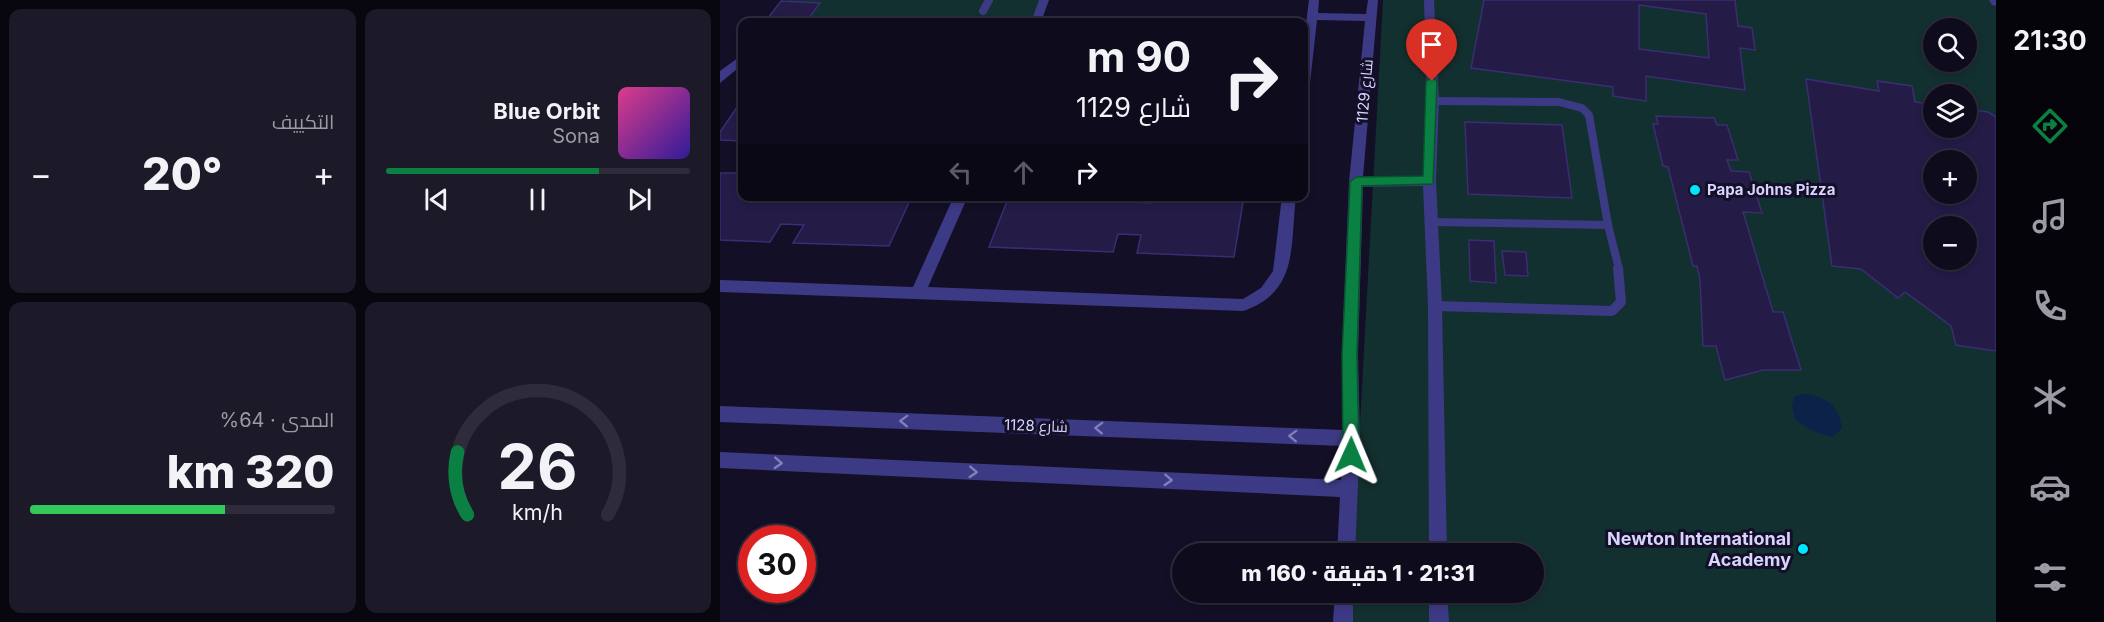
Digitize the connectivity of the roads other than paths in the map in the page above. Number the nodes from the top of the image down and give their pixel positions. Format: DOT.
graph roads {
  1 [pos="989,0"];
  2 [pos="1044,0"];
  3 [pos="1314,0"];
  4 [pos="1373,0"];
  5 [pos="1429,0"];
  6 [pos="983,11"];
  7 [pos="1312,16"];
  8 [pos="1037,18"];
  9 [pos="1372,18"];
  10 [pos="1308,50"];
  11 [pos="738,62"];
  12 [pos="720,79"];
  13 [pos="1432,101"];
  14 [pos="1429,181"];
  15 [pos="1356,182"];
  16 [pos="959,201"];
  17 [pos="1288,201"];
  18 [pos="1431,222"];
  19 [pos="1608,225"];
  20 [pos="720,286"];
  21 [pos="918,293"];
  22 [pos="1435,306"];
  23 [pos="720,414"];
  24 [pos="1352,438"];
  25 [pos="720,460"];
  26 [pos="1349,489"];
  27 [pos="1347,543"];
  28 [pos="1438,543"];
  29 [pos="1344,603"];
  30 [pos="1438,603"];
  31 [pos="1343,622"];
  32 [pos="1439,622"];
  1 -- 6 [label="lane"];
  2 -- 8 [label="street"];
  3 -- 7 [label="street"];
  4 -- 9 [label="street, شارع 1129"];
  5 -- 13 [label="street"];
  7 -- 9 [label="street"];
  7 -- 10 [label="street"];
  9 -- 15 [label="street, شارع 1129"];
  11 -- 12 [label="street"];
  13 -- 14 [label="street"];
  13 -- 19 [label="lane"];
  14 -- 15 [label="street"];
  14 -- 18 [label="street"];
  15 -- 24 [label="street, شارع 1129"];
  16 -- 21 [label="street"];
  17 -- 21 [label="street"];
  18 -- 19 [label="lane"];
  18 -- 22 [label="street"];
  19 -- 22 [label="lane"];
  20 -- 21 [label="street"];
  22 -- 28 [label="street"];
  24 -- 23 [label="street, شارع 1128, one-way"];
  24 -- 26 [label="street, شارع 1129"];
  25 -- 26 [label="street, one-way"];
  26 -- 27 [label="street, شارع 1129"];
  29 -- 31 [label="street"];
  30 -- 32 [label="street"];
}
